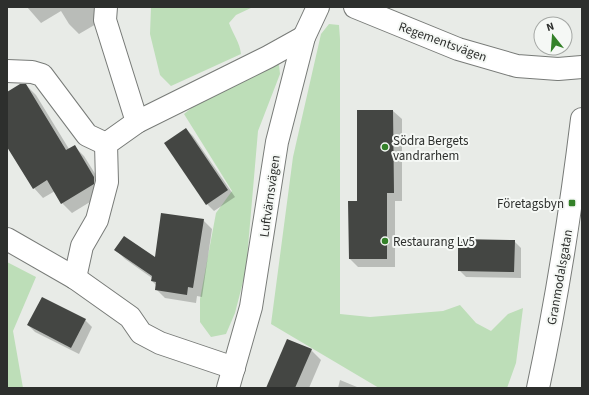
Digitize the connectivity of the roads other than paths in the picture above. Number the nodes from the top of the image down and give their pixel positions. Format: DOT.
graph roads {
  1 [pos="106,7"];
  2 [pos="318,7"];
  3 [pos="355,7"];
  4 [pos="304,37"];
  5 [pos="582,67"];
  6 [pos="7,71"];
  7 [pos="582,119"];
  8 [pos="137,122"];
  9 [pos="106,144"];
  10 [pos="7,239"];
  11 [pos="75,278"];
  12 [pos="231,378"];
  13 [pos="538,388"];
  1 -- 8 [label="street"];
  2 -- 4 [label="street, Luftvärnsvägen"];
  3 -- 5 [label="street, Regementsvägen"];
  4 -- 8 [label="street"];
  4 -- 12 [label="street, Luftvärnsvägen"];
  6 -- 9 [label="street"];
  7 -- 13 [label="street, Granmodalsgatan"];
  8 -- 9 [label="street"];
  9 -- 11 [label="street"];
  10 -- 11 [label="street"];
  11 -- 12 [label="street"];
}
